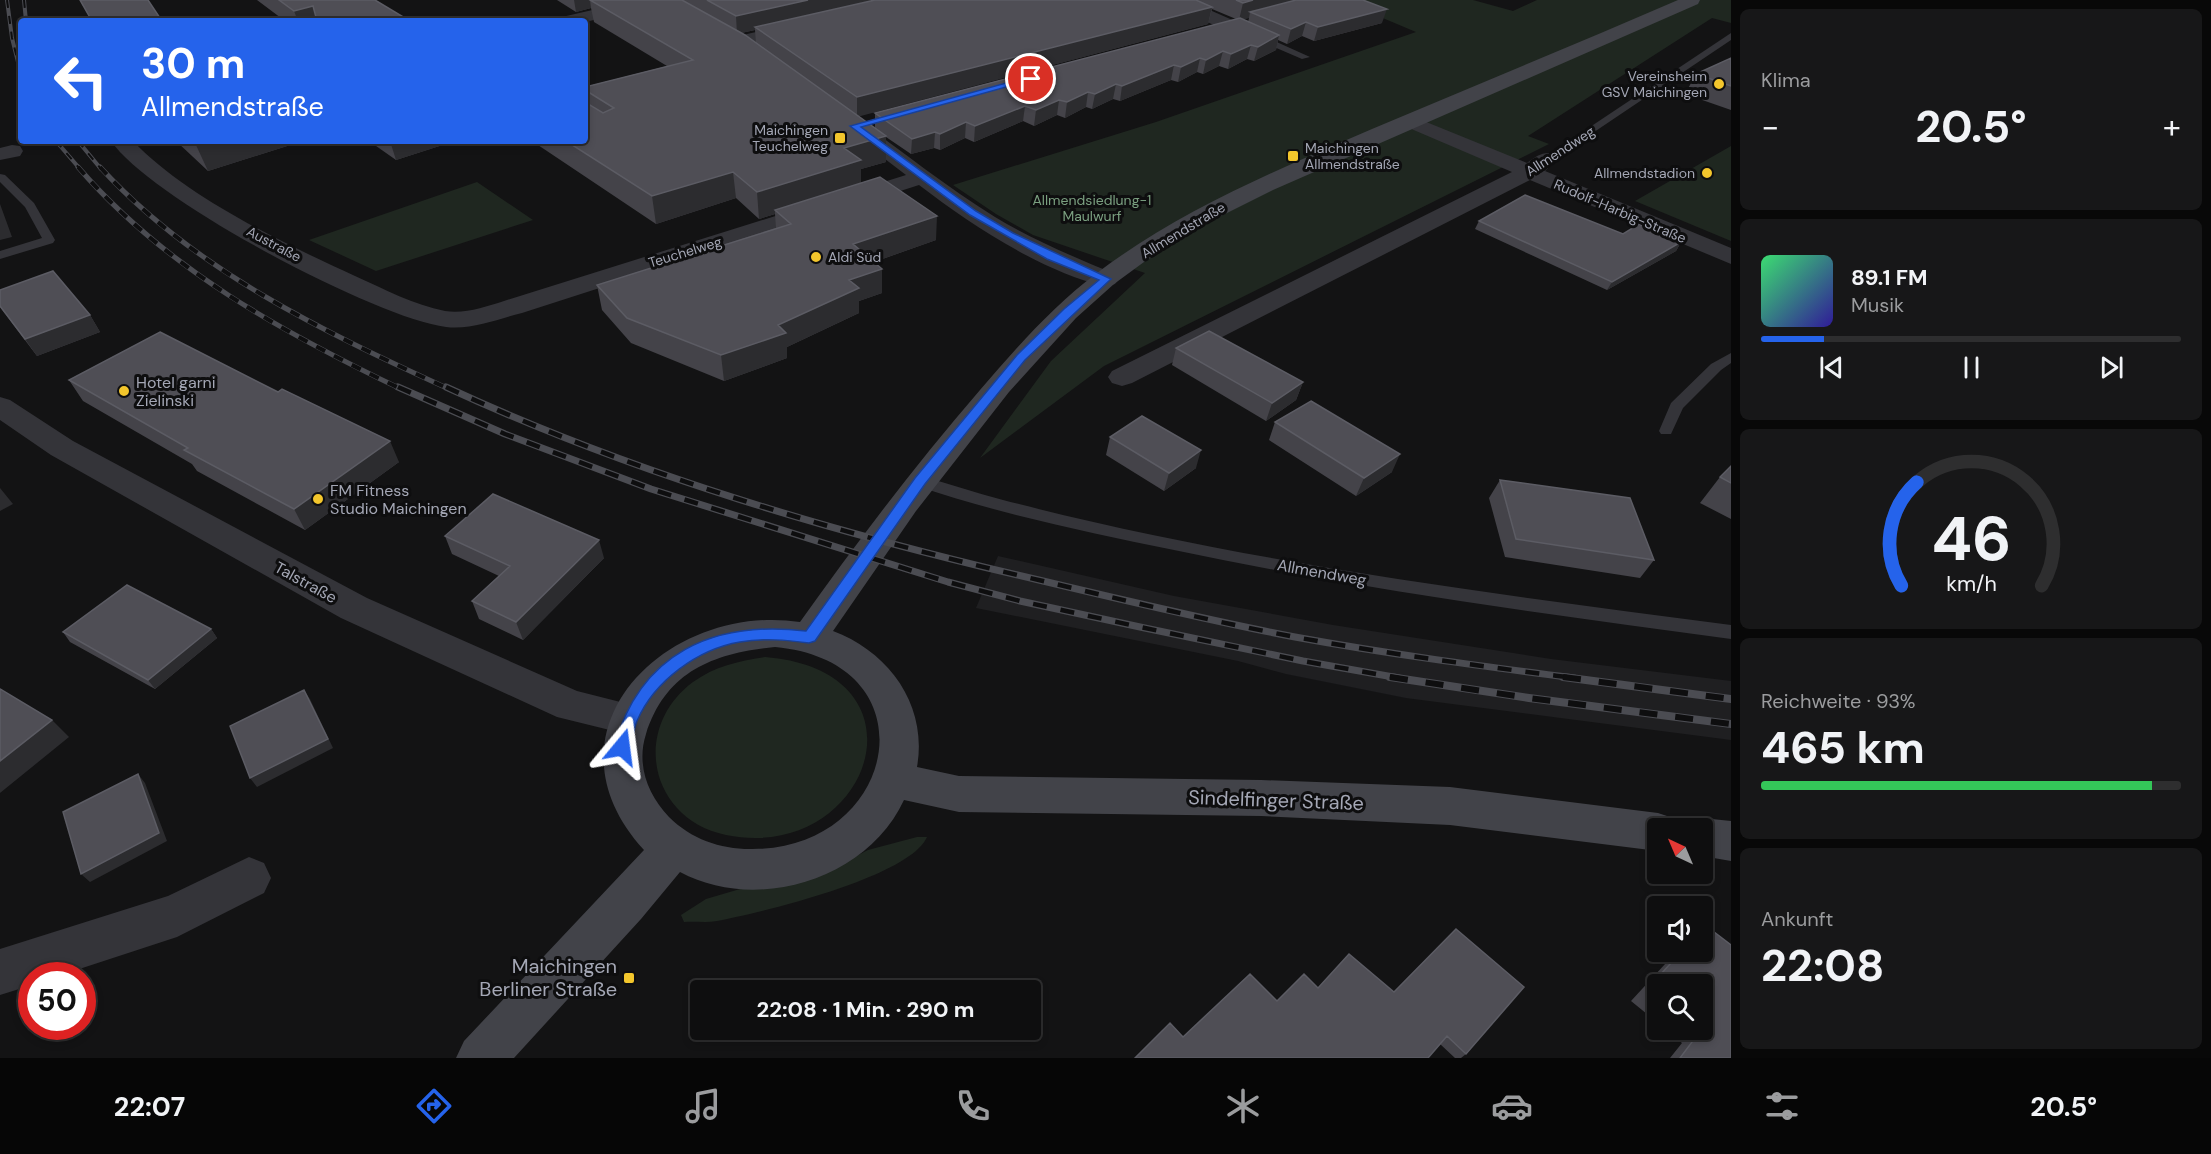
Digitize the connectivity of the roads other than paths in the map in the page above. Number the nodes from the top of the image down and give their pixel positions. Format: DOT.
graph roads {
  1 [pos="1173,0"];
  2 [pos="1692,0"];
  3 [pos="667,3"];
  4 [pos="584,18"];
  5 [pos="815,23"];
  6 [pos="1236,24"];
  7 [pos="1196,35"];
  8 [pos="1731,36"];
  9 [pos="1305,57"];
  10 [pos="763,60"];
  11 [pos="835,112"];
  12 [pos="877,120"];
  13 [pos="1410,121"];
  14 [pos="854,126"];
  15 [pos="124,144"];
  16 [pos="1538,166"];
  17 [pos="1,177"];
  18 [pos="923,177"];
  19 [pos="0,255"];
  20 [pos="1731,257"];
  21 [pos="1106,279"];
  22 [pos="444,319"];
  23 [pos="1731,357"];
  24 [pos="1122,377"];
  25 [pos="0,406"];
  26 [pos="1666,431"];
  27 [pos="920,481"];
  28 [pos="1731,632"];
  29 [pos="809,637"];
  30 [pos="630,719"];
  31 [pos="894,780"];
  32 [pos="1647,831"];
  33 [pos="1713,839"];
  34 [pos="1731,841"];
  35 [pos="673,848"];
  36 [pos="249,878"];
  37 [pos="0,972"];
  38 [pos="481,1058"];
  1 -- 6 [label="street"];
  2 -- 13 [label="main road, Allmendstraße"];
  3 -- 4 [label="street"];
  5 -- 10 [label="street"];
  6 -- 7 [label="street"];
  6 -- 9 [label="lane"];
  8 -- 16 [label="lane, Allmendweg"];
  11 -- 14 [label="street"];
  12 -- 14 [label="street"];
  13 -- 16 [label="street, Rudolf-Harbig-Straße"];
  13 -- 21 [label="main road, Allmendstraße"];
  14 -- 18 [label="street"];
  15 -- 22 [label="street, Austraße"];
  16 -- 20 [label="street, Rudolf-Harbig-Straße"];
  16 -- 24 [label="street, Allmendweg"];
  17 -- 19 [label="lane"];
  18 -- 21 [label="street"];
  18 -- 22 [label="street, Teuchelweg"];
  21 -- 27 [label="main road, Allmendstraße"];
  23 -- 26 [label="lane"];
  25 -- 30 [label="street, Talstraße"];
  27 -- 28 [label="lane, Allmendweg"];
  27 -- 29 [label="main road, Allmendstraße"];
  29 -- 30 [label="main road"];
  29 -- 31 [label="main road"];
  30 -- 35 [label="main road"];
  31 -- 32 [label="main road, Sindelfinger Straße"];
  31 -- 35 [label="main road"];
  33 -- 34 [label="main road"];
  35 -- 38 [label="main road"];
  36 -- 37 [label="street"];
}
